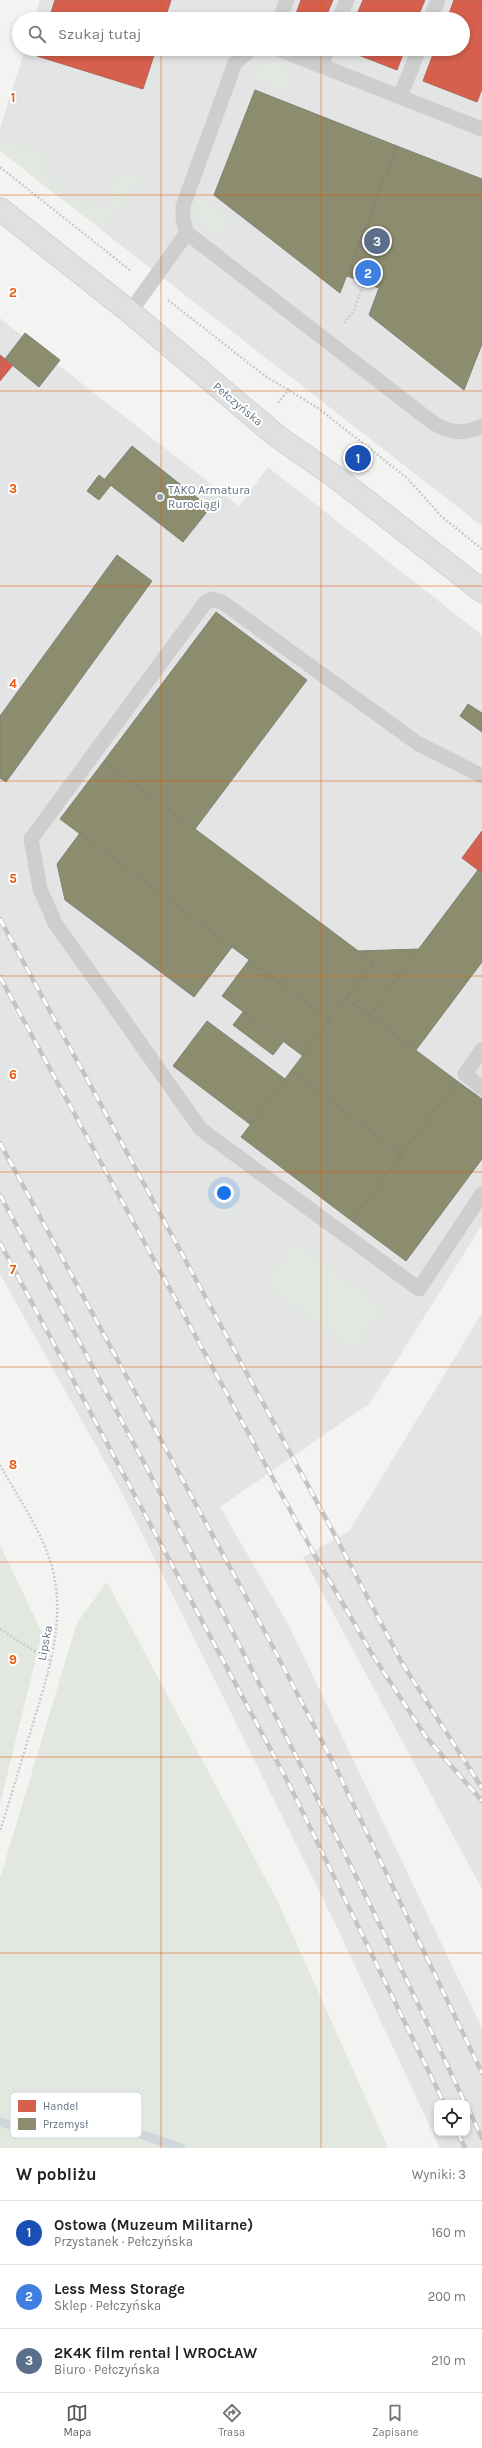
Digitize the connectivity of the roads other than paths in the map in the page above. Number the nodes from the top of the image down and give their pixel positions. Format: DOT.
graph roads {
  1 [pos="287,0"];
  2 [pos="347,0"];
  3 [pos="438,0"];
  4 [pos="283,12"];
  5 [pos="342,12"];
  6 [pos="433,12"];
  7 [pos="242,56"];
  8 [pos="296,56"];
  9 [pos="325,56"];
  10 [pos="416,56"];
  11 [pos="321,66"];
  12 [pos="400,97"];
  13 [pos="482,128"];
  14 [pos="0,209"];
  15 [pos="187,233"];
  16 [pos="130,312"];
  17 [pos="482,426"];
  18 [pos="482,591"];
  19 [pos="481,773"];
  20 [pos="482,1050"];
  21 [pos="482,1088"];
  22 [pos="482,1194"];
  1 -- 4 [label="lane"];
  2 -- 5 [label="lane"];
  3 -- 6 [label="lane"];
  7 -- 15 [label="lane"];
  8 -- 11 [label="lane"];
  9 -- 11 [label="lane"];
  10 -- 12 [label="lane"];
  11 -- 12 [label="lane"];
  12 -- 13 [label="lane"];
  14 -- 16 [label="main road, Pełczyńska"];
  15 -- 16 [label="lane"];
  15 -- 17 [label="lane"];
  16 -- 18 [label="main road, Pełczyńska"];
  19 -- 22 [label="lane"];
  20 -- 21 [label="lane"];
}
